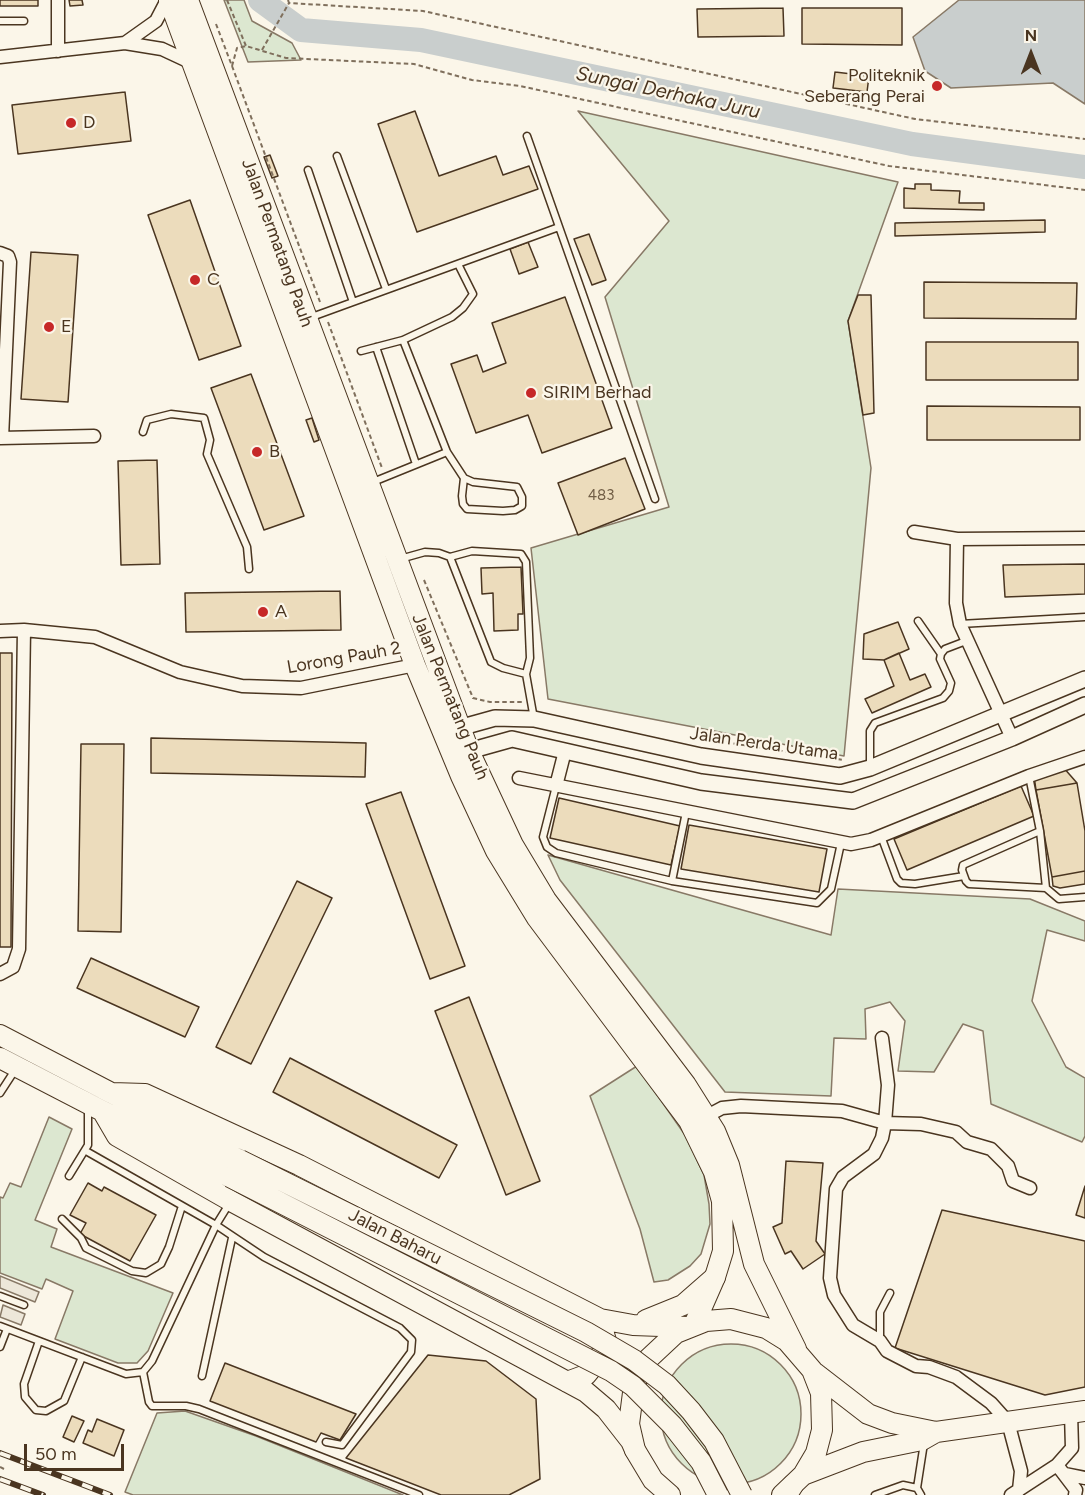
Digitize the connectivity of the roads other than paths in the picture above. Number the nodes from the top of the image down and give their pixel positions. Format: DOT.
graph roads {
  1 [pos="58,0"];
  2 [pos="168,0"];
  3 [pos="188,0"];
  4 [pos="0,21"];
  5 [pos="24,21"];
  6 [pos="125,43"];
  7 [pos="58,51"];
  8 [pos="0,57"];
  9 [pos="192,63"];
  10 [pos="527,136"];
  11 [pos="337,156"];
  12 [pos="308,170"];
  13 [pos="559,227"];
  14 [pos="4,254"];
  15 [pos="458,264"];
  16 [pos="386,290"];
  17 [pos="353,302"];
  18 [pos="305,319"];
  19 [pos="403,340"];
  20 [pos="376,347"];
  21 [pos="361,351"];
  22 [pos="143,432"];
  23 [pos="94,436"];
  24 [pos="1,438"];
  25 [pos="447,452"];
  26 [pos="416,464"];
  27 [pos="464,478"];
  28 [pos="368,484"];
  29 [pos="655,499"];
  30 [pos="914,532"];
  31 [pos="957,538"];
  32 [pos="1085,538"];
  33 [pos="450,557"];
  34 [pos="397,560"];
  35 [pos="249,569"];
  36 [pos="1085,617"];
  37 [pos="918,621"];
  38 [pos="960,624"];
  39 [pos="24,630"];
  40 [pos="0,631"];
  41 [pos="966,641"];
  42 [pos="941,654"];
  43 [pos="416,665"];
  44 [pos="526,674"];
  45 [pos="1085,679"];
  46 [pos="1085,705"];
  47 [pos="1000,714"];
  48 [pos="534,719"];
  49 [pos="459,728"];
  50 [pos="1012,738"];
  51 [pos="469,751"];
  52 [pos="565,751"];
  53 [pos="1085,757"];
  54 [pos="870,768"];
  55 [pos="1029,776"];
  56 [pos="519,778"];
  57 [pos="556,786"];
  58 [pos="686,812"];
  59 [pos="1040,831"];
  60 [pos="880,836"];
  61 [pos="841,843"];
  62 [pos="964,876"];
  63 [pos="672,881"];
  64 [pos="1046,888"];
  65 [pos="1085,897"];
  66 [pos="0,974"];
  67 [pos="0,1035"];
  68 [pos="882,1038"];
  69 [pos="9,1062"];
  70 [pos="0,1093"];
  71 [pos="112,1093"];
  72 [pos="95,1107"];
  73 [pos="707,1116"];
  74 [pos="885,1123"];
  75 [pos="86,1151"];
  76 [pos="69,1176"];
  77 [pos="1030,1188"];
  78 [pos="231,1201"];
  79 [pos="182,1206"];
  80 [pos="62,1219"];
  81 [pos="216,1225"];
  82 [pos="232,1238"];
  83 [pos="715,1277"];
  84 [pos="890,1293"];
  85 [pos="0,1296"];
  86 [pos="24,1305"];
  87 [pos="600,1319"];
  88 [pos="622,1323"];
  89 [pos="0,1326"];
  90 [pos="691,1326"];
  91 [pos="7,1329"];
  92 [pos="39,1341"];
  93 [pos="880,1341"];
  94 [pos="0,1347"];
  95 [pos="796,1349"];
  96 [pos="82,1357"];
  97 [pos="812,1370"];
  98 [pos="142,1372"];
  99 [pos="202,1376"];
  100 [pos="567,1382"];
  101 [pos="1078,1412"];
  102 [pos="1008,1422"];
  103 [pos="930,1435"];
  104 [pos="326,1442"];
  105 [pos="635,1450"];
  106 [pos="1061,1470"];
  107 [pos="1085,1478"];
  108 [pos="791,1488"];
  109 [pos="917,1488"];
  110 [pos="1015,1492"];
  111 [pos="419,1495"];
  112 [pos="670,1495"];
  113 [pos="718,1495"];
  114 [pos="742,1495"];
  115 [pos="875,1495"];
  116 [pos="921,1495"];
  117 [pos="1075,1495"];
  1 -- 7 [label="street"];
  2 -- 6 [label="street"];
  2 -- 9 [label="main road, Jalan Permatang Pauh"];
  3 -- 18 [label="main road, Jalan Permatang Pauh"];
  4 -- 5 [label="lane"];
  6 -- 7 [label="street"];
  6 -- 9 [label="street"];
  7 -- 8 [label="street"];
  9 -- 43 [label="main road, Jalan Permatang Pauh"];
  10 -- 13 [label="lane"];
  11 -- 16 [label="lane"];
  12 -- 17 [label="lane"];
  13 -- 15 [label="lane"];
  13 -- 29 [label="lane"];
  14 -- 24 [label="street"];
  15 -- 16 [label="lane"];
  15 -- 19 [label="lane"];
  16 -- 17 [label="lane"];
  17 -- 18 [label="lane"];
  18 -- 28 [label="main road, Jalan Permatang Pauh"];
  19 -- 20 [label="lane"];
  19 -- 25 [label="lane"];
  20 -- 21 [label="lane"];
  20 -- 26 [label="lane"];
  22 -- 35 [label="lane"];
  23 -- 24 [label="street"];
  25 -- 26 [label="lane"];
  25 -- 27 [label="lane"];
  26 -- 28 [label="lane"];
  27 -- 27 [label="lane"];
  28 -- 34 [label="main road, Jalan Permatang Pauh"];
  30 -- 31 [label="street"];
  31 -- 32 [label="street"];
  31 -- 38 [label="street"];
  33 -- 34 [label="lane"];
  33 -- 44 [label="lane"];
  33 -- 44 [label="lane"];
  34 -- 49 [label="main road, Jalan Permatang Pauh"];
  36 -- 38 [label="lane"];
  37 -- 42 [label="lane"];
  38 -- 41 [label="street"];
  39 -- 40 [label="street, Lorong Pauh 2"];
  39 -- 43 [label="street, Lorong Pauh 2"];
  39 -- 66 [label="street"];
  41 -- 42 [label="lane"];
  41 -- 47 [label="street"];
  42 -- 54 [label="lane"];
  43 -- 83 [label="main road, Jalan Permatang Pauh"];
  44 -- 48 [label="lane"];
  45 -- 47 [label="street, Jalan Perda Utama"];
  46 -- 50 [label="street"];
  47 -- 50 [label="street"];
  47 -- 54 [label="street, Jalan Perda Utama"];
  48 -- 49 [label="street, Jalan Perda Utama"];
  48 -- 54 [label="street, Jalan Perda Utama"];
  49 -- 51 [label="main road, Jalan Permatang Pauh"];
  50 -- 52 [label="street"];
  51 -- 52 [label="street"];
  51 -- 73 [label="main road, Jalan Permatang Pauh"];
  52 -- 57 [label="street"];
  53 -- 55 [label="street"];
  55 -- 59 [label="lane"];
  55 -- 60 [label="street"];
  56 -- 57 [label="street"];
  57 -- 58 [label="street"];
  57 -- 63 [label="lane"];
  58 -- 61 [label="street"];
  58 -- 63 [label="lane"];
  59 -- 62 [label="lane"];
  59 -- 64 [label="lane"];
  60 -- 61 [label="street"];
  60 -- 62 [label="lane"];
  61 -- 63 [label="lane"];
  62 -- 64 [label="lane"];
  64 -- 65 [label="lane"];
  67 -- 71 [label="main road, Jalan Baharu"];
  68 -- 74 [label="street"];
  69 -- 70 [label="lane"];
  69 -- 72 [label="main road, Jalan Baharu"];
  71 -- 87 [label="main road"];
  71 -- 114 [label="main road, Jalan Baharu, bridge"];
  72 -- 75 [label="lane"];
  72 -- 78 [label="main road"];
  72 -- 113 [label="main road, Jalan Baharu, bridge"];
  73 -- 74 [label="street"];
  73 -- 95 [label="main road, Jalan Permatang Pauh"];
  74 -- 77 [label="street"];
  74 -- 93 [label="street"];
  75 -- 76 [label="lane"];
  75 -- 79 [label="lane"];
  78 -- 81 [label="lane"];
  78 -- 100 [label="main road"];
  79 -- 80 [label="lane"];
  79 -- 81 [label="lane"];
  81 -- 82 [label="lane"];
  81 -- 98 [label="lane"];
  82 -- 99 [label="lane"];
  82 -- 104 [label="lane"];
  83 -- 88 [label="main road"];
  83 -- 90 [label="main road, Jalan Permatang Pauh"];
  84 -- 93 [label="lane"];
  85 -- 86 [label="lane"];
  87 -- 88 [label="main road"];
  87 -- 100 [label="main road"];
  88 -- 90 [label="main road"];
  89 -- 91 [label="lane"];
  90 -- 95 [label="main road"];
  90 -- 105 [label="main road"];
  91 -- 92 [label="lane"];
  91 -- 94 [label="lane"];
  92 -- 96 [label="lane"];
  92 -- 96 [label="lane"];
  93 -- 102 [label="street"];
  95 -- 97 [label="main road"];
  96 -- 98 [label="lane"];
  97 -- 103 [label="main road"];
  97 -- 108 [label="main road"];
  98 -- 111 [label="lane"];
  100 -- 105 [label="main road"];
  101 -- 102 [label="main road"];
  101 -- 106 [label="street"];
  102 -- 103 [label="main road"];
  102 -- 110 [label="street"];
  103 -- 108 [label="main road"];
  103 -- 109 [label="lane"];
  105 -- 112 [label="main road"];
  106 -- 107 [label="street"];
  106 -- 110 [label="street"];
  106 -- 117 [label="street"];
  109 -- 115 [label="lane"];
  109 -- 116 [label="lane"];
}
